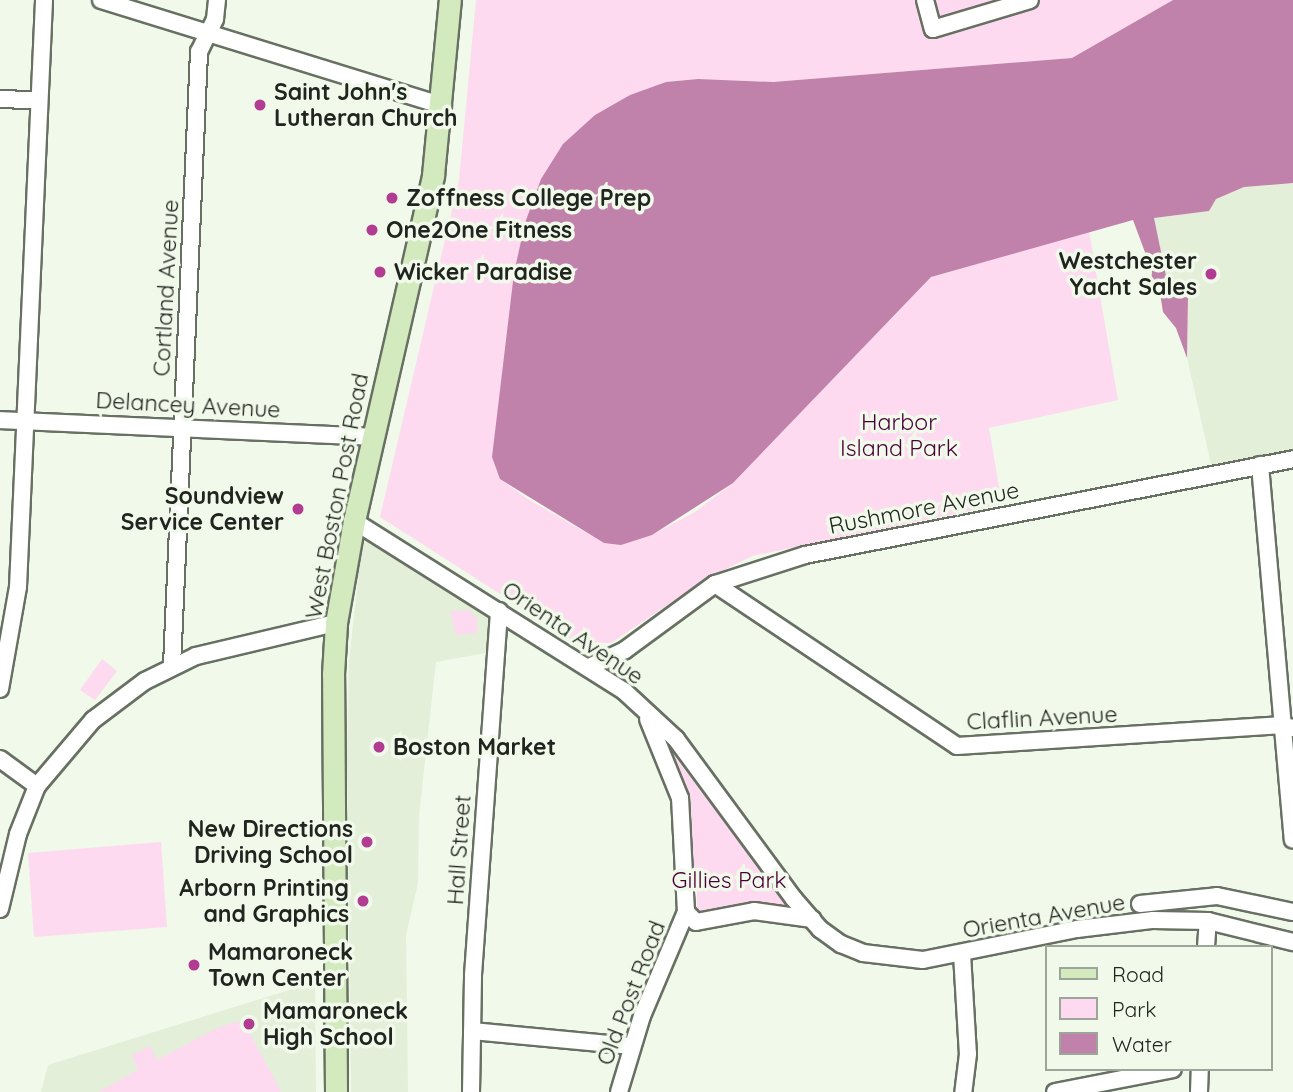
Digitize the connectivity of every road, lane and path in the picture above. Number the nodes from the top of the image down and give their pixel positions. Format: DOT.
graph roads {
  1 [pos="44,0"];
  2 [pos="101,0"];
  3 [pos="217,0"];
  4 [pos="450,0"];
  5 [pos="925,0"];
  6 [pos="1030,0"];
  7 [pos="136,5"];
  8 [pos="208,34"];
  9 [pos="0,99"];
  10 [pos="38,100"];
  11 [pos="443,106"];
  12 [pos="0,420"];
  13 [pos="24,421"];
  14 [pos="182,428"];
  15 [pos="374,437"];
  16 [pos="1293,459"];
  17 [pos="1260,465"];
  18 [pos="355,521"];
  19 [pos="715,584"];
  20 [pos="499,611"];
  21 [pos="337,622"];
  22 [pos="172,666"];
  23 [pos="589,667"];
  24 [pos="0,689"];
  25 [pos="642,708"];
  26 [pos="1289,728"];
  27 [pos="0,759"];
  28 [pos="37,786"];
  29 [pos="1293,840"];
  30 [pos="1140,904"];
  31 [pos="0,909"];
  32 [pos="686,912"];
  33 [pos="1293,912"];
  34 [pos="812,919"];
  35 [pos="1208,921"];
  36 [pos="1293,942"];
  37 [pos="1206,945"];
  38 [pos="962,954"];
  39 [pos="472,1031"];
  40 [pos="632,1046"];
  41 [pos="1163,1071"];
  42 [pos="1200,1071"];
  43 [pos="336,1092"];
  44 [pos="471,1092"];
  45 [pos="619,1092"];
  46 [pos="963,1092"];
  47 [pos="1055,1092"];
  48 [pos="1199,1092"];
  1 -- 10 [label="street"];
  2 -- 7 [label="street"];
  3 -- 8 [label="street, Cortland Avenue"];
  4 -- 11 [label="main road, West Boston Post Road"];
  5 -- 6 [label="street"];
  7 -- 8 [label="street"];
  8 -- 11 [label="street"];
  8 -- 14 [label="street, Cortland Avenue"];
  9 -- 10 [label="street"];
  10 -- 13 [label="street"];
  11 -- 15 [label="main road, West Boston Post Road"];
  12 -- 13 [label="street, Delancey Avenue"];
  13 -- 14 [label="street, Delancey Avenue"];
  13 -- 24 [label="street"];
  14 -- 15 [label="street, Delancey Avenue"];
  14 -- 22 [label="street, Cortland Avenue"];
  15 -- 18 [label="main road, West Boston Post Road"];
  16 -- 17 [label="street, Rushmore Avenue"];
  17 -- 19 [label="street, Rushmore Avenue"];
  17 -- 26 [label="street"];
  18 -- 20 [label="street, Orienta Avenue"];
  18 -- 21 [label="main road, West Boston Post Road"];
  19 -- 23 [label="street, Rushmore Avenue"];
  19 -- 26 [label="street, Claflin Avenue"];
  20 -- 23 [label="street, Orienta Avenue"];
  20 -- 39 [label="street, Hall Street"];
  21 -- 22 [label="street"];
  21 -- 43 [label="main road, West Boston Post Road"];
  22 -- 28 [label="street"];
  23 -- 25 [label="street, Orienta Avenue"];
  25 -- 32 [label="street, Old Post Road"];
  25 -- 34 [label="street, Orienta Avenue"];
  26 -- 29 [label="street"];
  27 -- 28 [label="street"];
  28 -- 31 [label="street"];
  30 -- 33 [label="street, Orienta Avenue"];
  32 -- 34 [label="street"];
  32 -- 40 [label="street, Old Post Road"];
  34 -- 38 [label="street, Orienta Avenue"];
  35 -- 36 [label="street, Orienta Avenue"];
  35 -- 37 [label="street"];
  35 -- 38 [label="street, Orienta Avenue"];
  38 -- 46 [label="street"];
  39 -- 40 [label="street"];
  39 -- 44 [label="street, Hall Street"];
  40 -- 45 [label="street, Old Post Road"];
  41 -- 47 [label="street"];
  42 -- 48 [label="street"];
}
